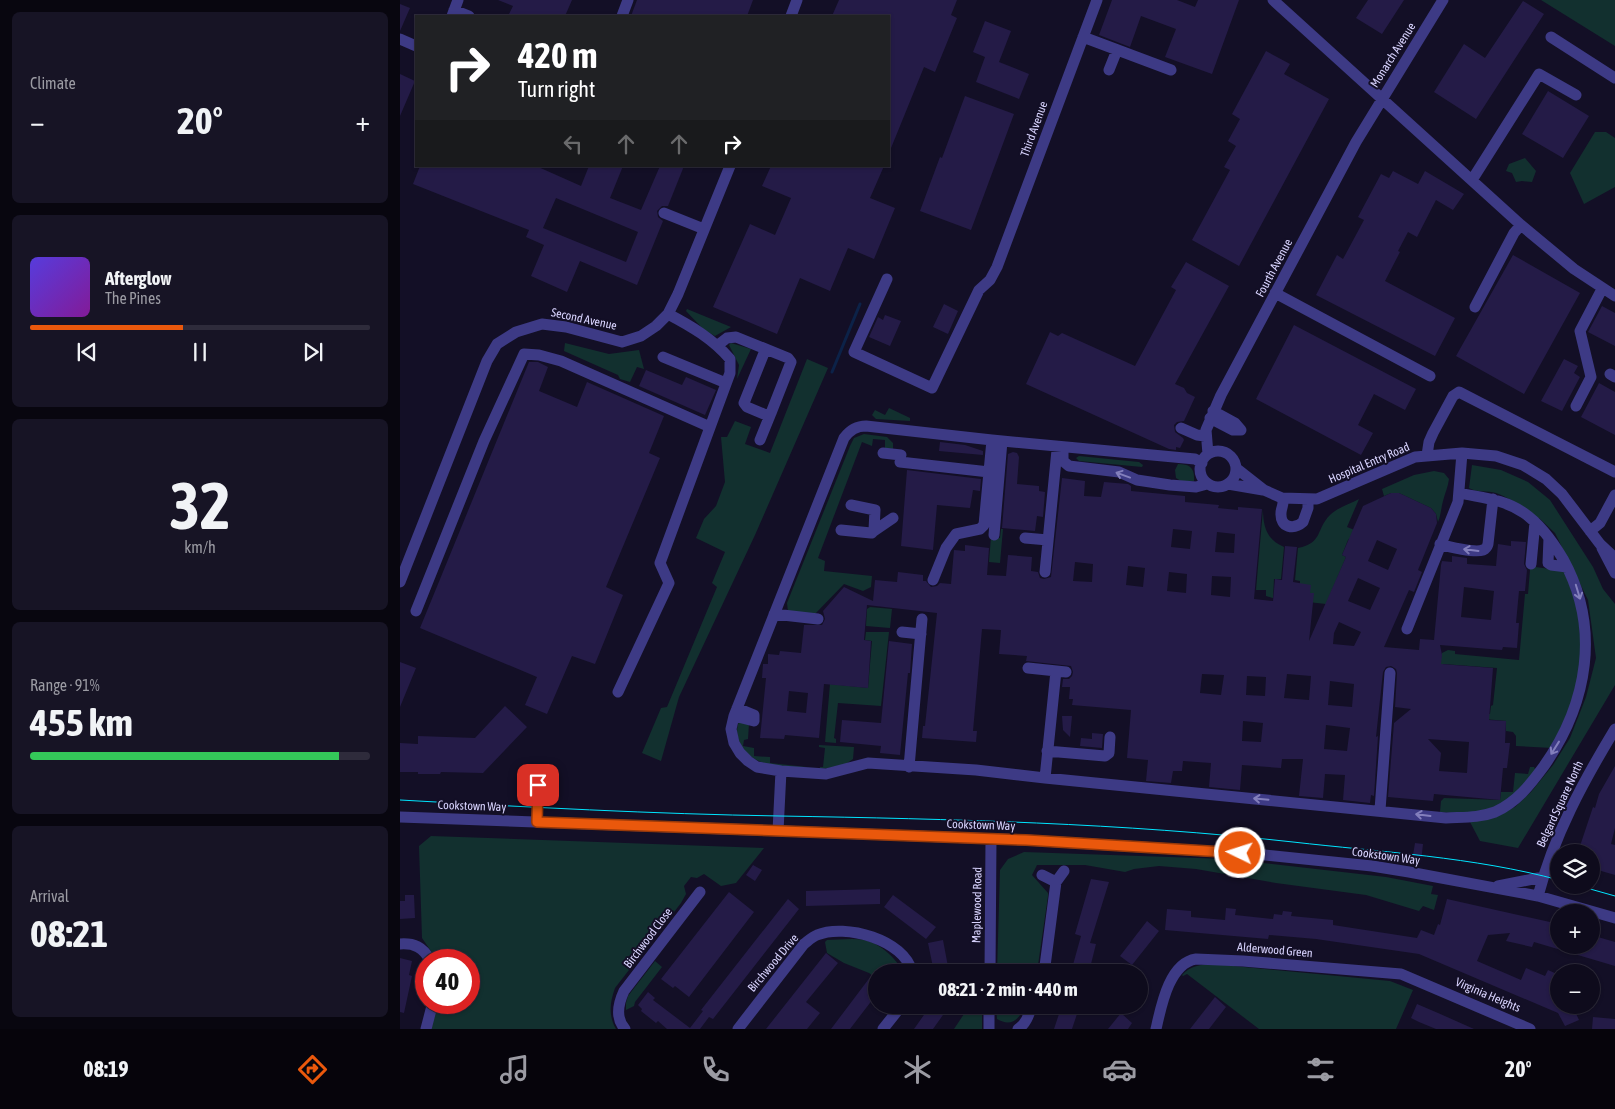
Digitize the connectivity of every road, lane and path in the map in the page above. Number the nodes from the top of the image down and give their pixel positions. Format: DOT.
graph roads {
  1 [pos="628,0"];
  2 [pos="797,0"];
  3 [pos="1097,0"];
  4 [pos="1273,0"];
  5 [pos="1443,0"];
  6 [pos="455,9"];
  7 [pos="467,15"];
  8 [pos="622,15"];
  9 [pos="791,15"];
  10 [pos="1551,36"];
  11 [pos="1083,37"];
  12 [pos="400,39"];
  13 [pos="415,46"];
  14 [pos="1117,50"];
  15 [pos="1109,70"];
  16 [pos="1171,70"];
  17 [pos="1615,78"];
  18 [pos="1576,95"];
  19 [pos="1382,99"];
  20 [pos="730,167"];
  21 [pos="1472,180"];
  22 [pos="664,213"];
  23 [pos="1521,225"];
  24 [pos="704,229"];
  25 [pos="887,279"];
  26 [pos="1602,289"];
  27 [pos="1276,293"];
  28 [pos="1615,296"];
  29 [pos="1475,307"];
  30 [pos="668,314"];
  31 [pos="718,345"];
  32 [pos="763,348"];
  33 [pos="663,357"];
  34 [pos="1430,376"];
  35 [pos="726,383"];
  36 [pos="1576,406"];
  37 [pos="771,413"];
  38 [pos="710,427"];
  39 [pos="1181,428"];
  40 [pos="1206,436"];
  41 [pos="760,440"];
  42 [pos="997,441"];
  43 [pos="1060,447"];
  44 [pos="883,453"];
  45 [pos="1462,453"];
  46 [pos="1427,455"];
  47 [pos="1205,458"];
  48 [pos="1236,468"];
  49 [pos="989,472"];
  50 [pos="1615,472"];
  51 [pos="1207,484"];
  52 [pos="1228,484"];
  53 [pos="1264,490"];
  54 [pos="1459,493"];
  55 [pos="1615,495"];
  56 [pos="1282,498"];
  57 [pos="1308,499"];
  58 [pos="1493,499"];
  59 [pos="851,505"];
  60 [pos="893,518"];
  61 [pos="1535,522"];
  62 [pos="841,530"];
  63 [pos="1590,531"];
  64 [pos="872,533"];
  65 [pos="994,535"];
  66 [pos="1025,538"];
  67 [pos="1048,540"];
  68 [pos="1440,544"];
  69 [pos="1600,544"];
  70 [pos="1615,558"];
  71 [pos="1531,564"];
  72 [pos="1045,572"];
  73 [pos="1615,573"];
  74 [pos="933,580"];
  75 [pos="400,582"];
  76 [pos="416,611"];
  77 [pos="774,614"];
  78 [pos="818,618"];
  79 [pos="922,619"];
  80 [pos="1407,629"];
  81 [pos="902,632"];
  82 [pos="921,634"];
  83 [pos="1028,668"];
  84 [pos="1390,672"];
  85 [pos="618,692"];
  86 [pos="1615,729"];
  87 [pos="1110,737"];
  88 [pos="1047,751"];
  89 [pos="909,767"];
  90 [pos="781,771"];
  91 [pos="1045,778"];
  92 [pos="538,785"];
  93 [pos="1380,810"];
  94 [pos="400,817"];
  95 [pos="537,822"];
  96 [pos="778,831"];
  97 [pos="991,839"];
  98 [pos="1064,871"];
  99 [pos="1042,875"];
  100 [pos="1543,877"];
  101 [pos="1056,882"];
  102 [pos="1489,888"];
  103 [pos="700,892"];
  104 [pos="1538,896"];
  105 [pos="1615,918"];
  106 [pos="400,944"];
  107 [pos="421,949"];
  108 [pos="908,964"];
  109 [pos="990,964"];
  110 [pos="1044,964"];
  111 [pos="1434,988"];
  112 [pos="430,1014"];
  113 [pos="895,1014"];
  114 [pos="989,1014"];
  115 [pos="1029,1014"];
  116 [pos="426,1029"];
  117 [pos="625,1029"];
  118 [pos="738,1029"];
  119 [pos="883,1029"];
  120 [pos="989,1029"];
  121 [pos="1018,1029"];
  122 [pos="1156,1029"];
  123 [pos="1530,1029"];
  1 -- 8 [label="street"];
  2 -- 9 [label="street"];
  3 -- 11 [label="street, Third Avenue"];
  4 -- 19 [label="street"];
  5 -- 19 [label="street, Monarch Avenue"];
  6 -- 7 [label="street"];
  10 -- 17 [label="street"];
  11 -- 14 [label="street"];
  11 -- 25 [label="street, Third Avenue"];
  12 -- 13 [label="street"];
  14 -- 15 [label="street"];
  14 -- 16 [label="street"];
  18 -- 21 [label="street"];
  19 -- 21 [label="street"];
  19 -- 27 [label="street, Fourth Avenue"];
  20 -- 24 [label="street, Second Avenue"];
  21 -- 23 [label="street"];
  22 -- 24 [label="street"];
  23 -- 26 [label="street"];
  23 -- 29 [label="street"];
  24 -- 30 [label="street, Second Avenue"];
  26 -- 28 [label="street"];
  26 -- 36 [label="street"];
  27 -- 34 [label="street"];
  27 -- 40 [label="street, Fourth Avenue"];
  30 -- 31 [label="street"];
  30 -- 75 [label="street, Second Avenue"];
  31 -- 32 [label="street"];
  31 -- 35 [label="street"];
  32 -- 37 [label="street"];
  32 -- 37 [label="street"];
  33 -- 35 [label="street"];
  35 -- 38 [label="street"];
  37 -- 41 [label="street"];
  38 -- 76 [label="street"];
  38 -- 85 [label="street"];
  39 -- 40 [label="street"];
  40 -- 47 [label="street, Fourth Avenue"];
  42 -- 43 [label="street"];
  42 -- 49 [label="street"];
  42 -- 65 [label="street"];
  42 -- 77 [label="street"];
  43 -- 47 [label="street"];
  51 -- 43 [label="street, one-way"];
  43 -- 67 [label="street"];
  44 -- 49 [label="street"];
  45 -- 46 [label="street, Hospital Entry Road"];
  45 -- 54 [label="street"];
  45 -- 63 [label="street, Hospital Entry Road"];
  46 -- 50 [label="street"];
  46 -- 57 [label="street, Hospital Entry Road"];
  47 -- 48 [label="street"];
  47 -- 51 [label="street"];
  48 -- 52 [label="street"];
  48 -- 53 [label="street, Hospital Entry Road"];
  49 -- 74 [label="street"];
  51 -- 52 [label="street"];
  52 -- 53 [label="street, Hospital Entry Road"];
  53 -- 56 [label="street, Hospital Entry Road"];
  54 -- 58 [label="street"];
  54 -- 68 [label="street"];
  55 -- 63 [label="street"];
  56 -- 57 [label="street, Hospital Entry Road"];
  56 -- 57 [label="street"];
  58 -- 61 [label="street"];
  58 -- 68 [label="street, one-way"];
  59 -- 64 [label="street"];
  60 -- 64 [label="street"];
  61 -- 71 [label="street"];
  61 -- 93 [label="street, one-way"];
  62 -- 64 [label="street"];
  63 -- 69 [label="street, Hospital Entry Road"];
  66 -- 67 [label="street"];
  67 -- 72 [label="street"];
  68 -- 80 [label="street"];
  69 -- 70 [label="street, Hospital Entry Road"];
  69 -- 73 [label="street, Hospital Entry Road"];
  77 -- 78 [label="street"];
  77 -- 90 [label="street"];
  79 -- 82 [label="street"];
  81 -- 82 [label="street"];
  82 -- 89 [label="street"];
  83 -- 88 [label="street"];
  84 -- 93 [label="street"];
  86 -- 100 [label="street, Belgard Square North"];
  87 -- 88 [label="street"];
  88 -- 91 [label="street"];
  89 -- 90 [label="street"];
  89 -- 91 [label="street"];
  90 -- 96 [label="street"];
  93 -- 91 [label="street, one-way"];
  92 -- 95 [label="street"];
  94 -- 95 [label="street, Cookstown Way"];
  95 -- 96 [label="street, Cookstown Way"];
  96 -- 97 [label="street, Cookstown Way"];
  97 -- 102 [label="street, Cookstown Way"];
  97 -- 109 [label="street, Maplewood Road"];
  98 -- 101 [label="street"];
  99 -- 101 [label="street"];
  100 -- 102 [label="street"];
  100 -- 104 [label="street, Belgard Square North"];
  101 -- 110 [label="street"];
  102 -- 104 [label="street, Cookstown Way"];
  103 -- 117 [label="street, Birchwood Close"];
  104 -- 105 [label="street, Cookstown Way"];
  106 -- 107 [label="street"];
  108 -- 118 [label="street, Birchwood Drive"];
  111 -- 122 [label="street, Alderwood Green"];
  111 -- 123 [label="street, Virginia Heights"];
  112 -- 116 [label="street"];
  113 -- 119 [label="street"];
  114 -- 120 [label="street"];
  115 -- 121 [label="street"];
}
